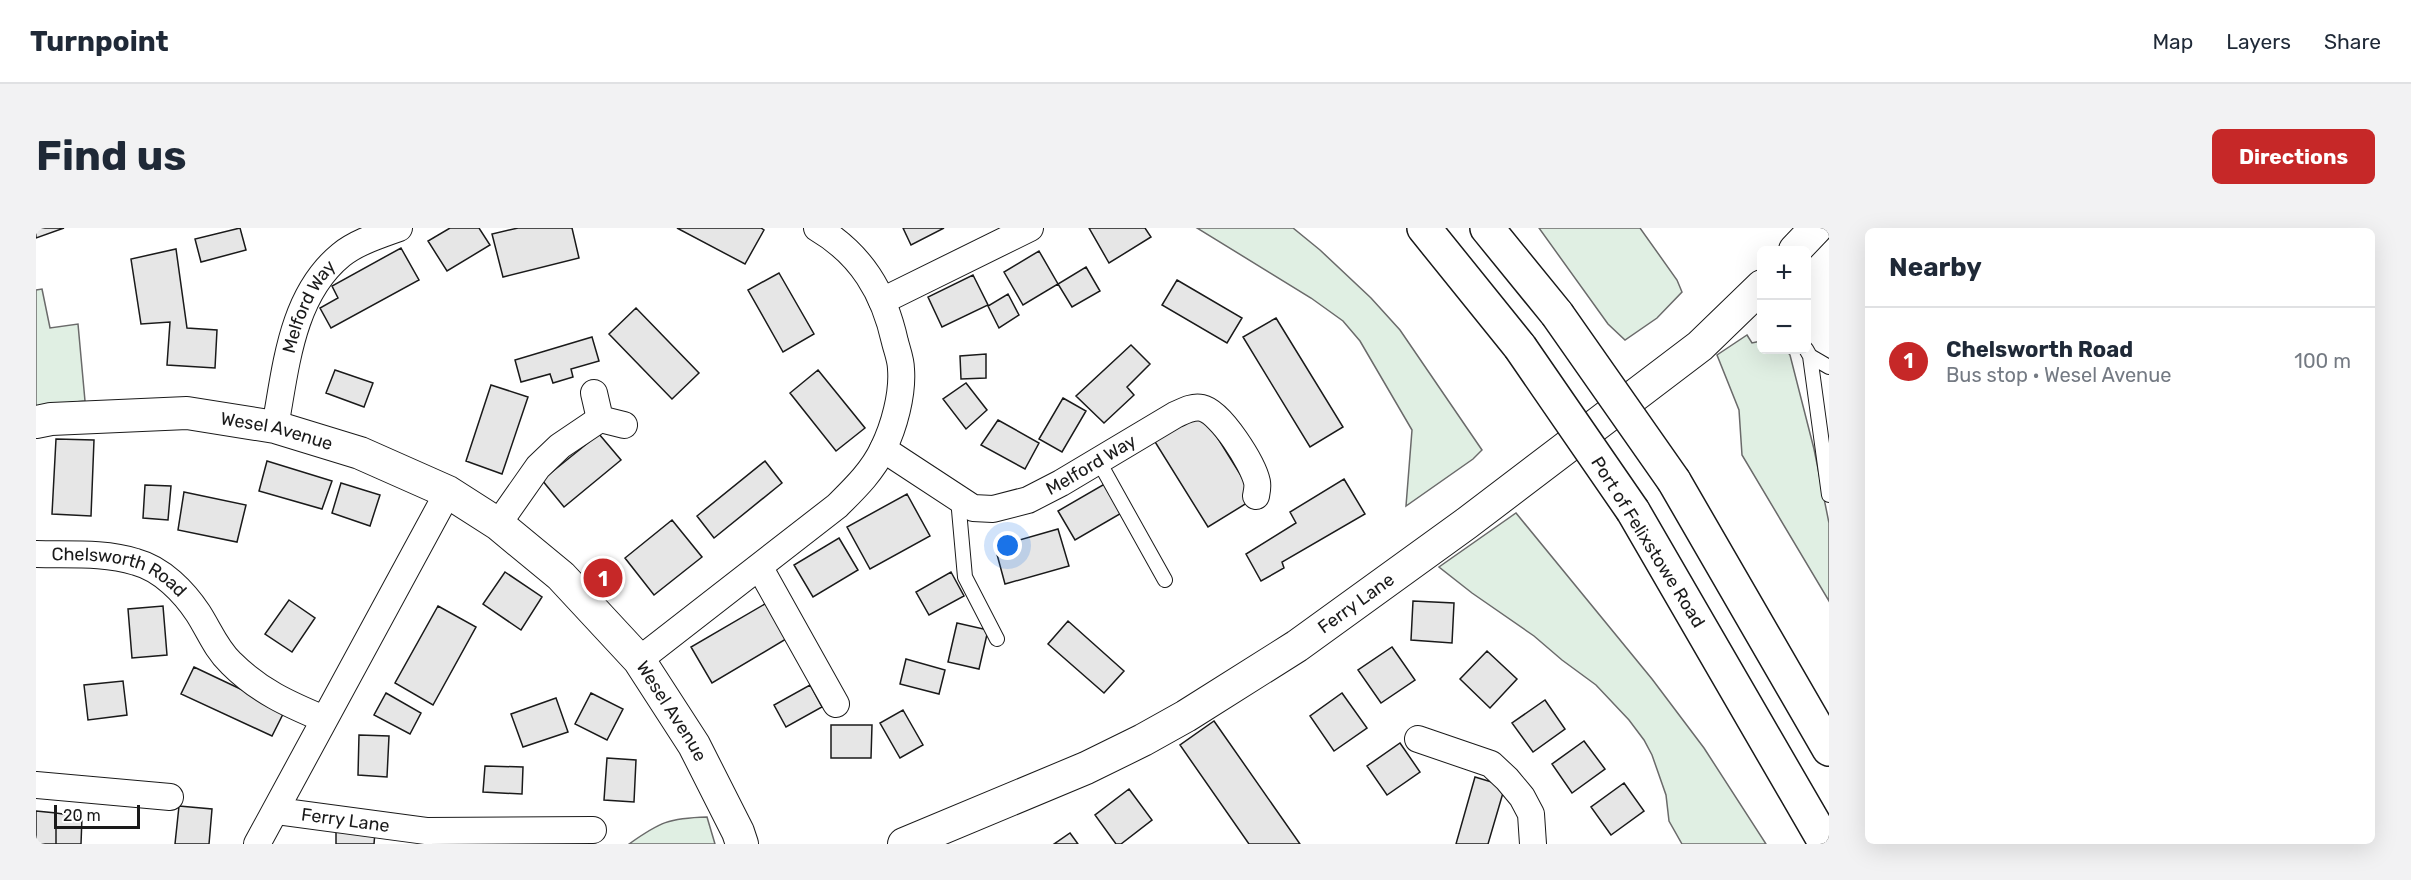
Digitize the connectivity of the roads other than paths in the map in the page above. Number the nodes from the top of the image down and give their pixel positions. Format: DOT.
graph roads {
  1 [pos="399,228"];
  2 [pos="817,228"];
  3 [pos="1029,228"];
  4 [pos="1424,228"];
  5 [pos="1487,228"];
  6 [pos="1816,228"];
  7 [pos="1799,246"];
  8 [pos="1757,290"];
  9 [pos="882,301"];
  10 [pos="1808,354"];
  11 [pos="1811,354"];
  12 [pos="1829,367"];
  13 [pos="594,393"];
  14 [pos="36,422"];
  15 [pos="274,427"];
  16 [pos="884,449"];
  17 [pos="1098,460"];
  18 [pos="448,492"];
  19 [pos="1829,495"];
  20 [pos="1256,496"];
  21 [pos="958,499"];
  22 [pos="498,524"];
  23 [pos="36,554"];
  24 [pos="760,568"];
  25 [pos="1165,579"];
  26 [pos="997,639"];
  27 [pos="639,660"];
  28 [pos="836,704"];
  29 [pos="324,719"];
  30 [pos="1418,739"];
  31 [pos="1829,749"];
  32 [pos="36,785"];
  33 [pos="170,797"];
  34 [pos="277,811"];
  35 [pos="593,830"];
  36 [pos="257,844"];
  37 [pos="742,844"];
  38 [pos="904,844"];
  39 [pos="1533,844"];
  40 [pos="1826,844"];
  1 -- 15 [label="street, Melford Way"];
  2 -- 9 [label="street"];
  3 -- 9 [label="street"];
  4 -- 40 [label="highway, Port of Felixstowe Road, bridge"];
  5 -- 31 [label="highway, bridge"];
  6 -- 7 [label="street"];
  8 -- 38 [label="street, Ferry Lane"];
  9 -- 16 [label="street"];
  10 -- 19 [label="lane"];
  11 -- 12 [label="lane"];
  13 -- 22 [label="street"];
  14 -- 15 [label="street, Wesel Avenue"];
  15 -- 18 [label="street, Wesel Avenue"];
  16 -- 21 [label="street, Melford Way"];
  16 -- 24 [label="street"];
  17 -- 20 [label="street, Melford Way"];
  17 -- 21 [label="street, Melford Way"];
  17 -- 25 [label="lane"];
  18 -- 22 [label="street, Wesel Avenue"];
  18 -- 29 [label="street"];
  21 -- 26 [label="lane"];
  22 -- 27 [label="street, Wesel Avenue"];
  23 -- 29 [label="street, Chelsworth Road"];
  24 -- 27 [label="street"];
  24 -- 28 [label="street"];
  27 -- 37 [label="street, Wesel Avenue"];
  29 -- 34 [label="street"];
  30 -- 39 [label="street"];
  32 -- 33 [label="street"];
  34 -- 35 [label="street, Ferry Lane"];
  34 -- 36 [label="street"];
}
